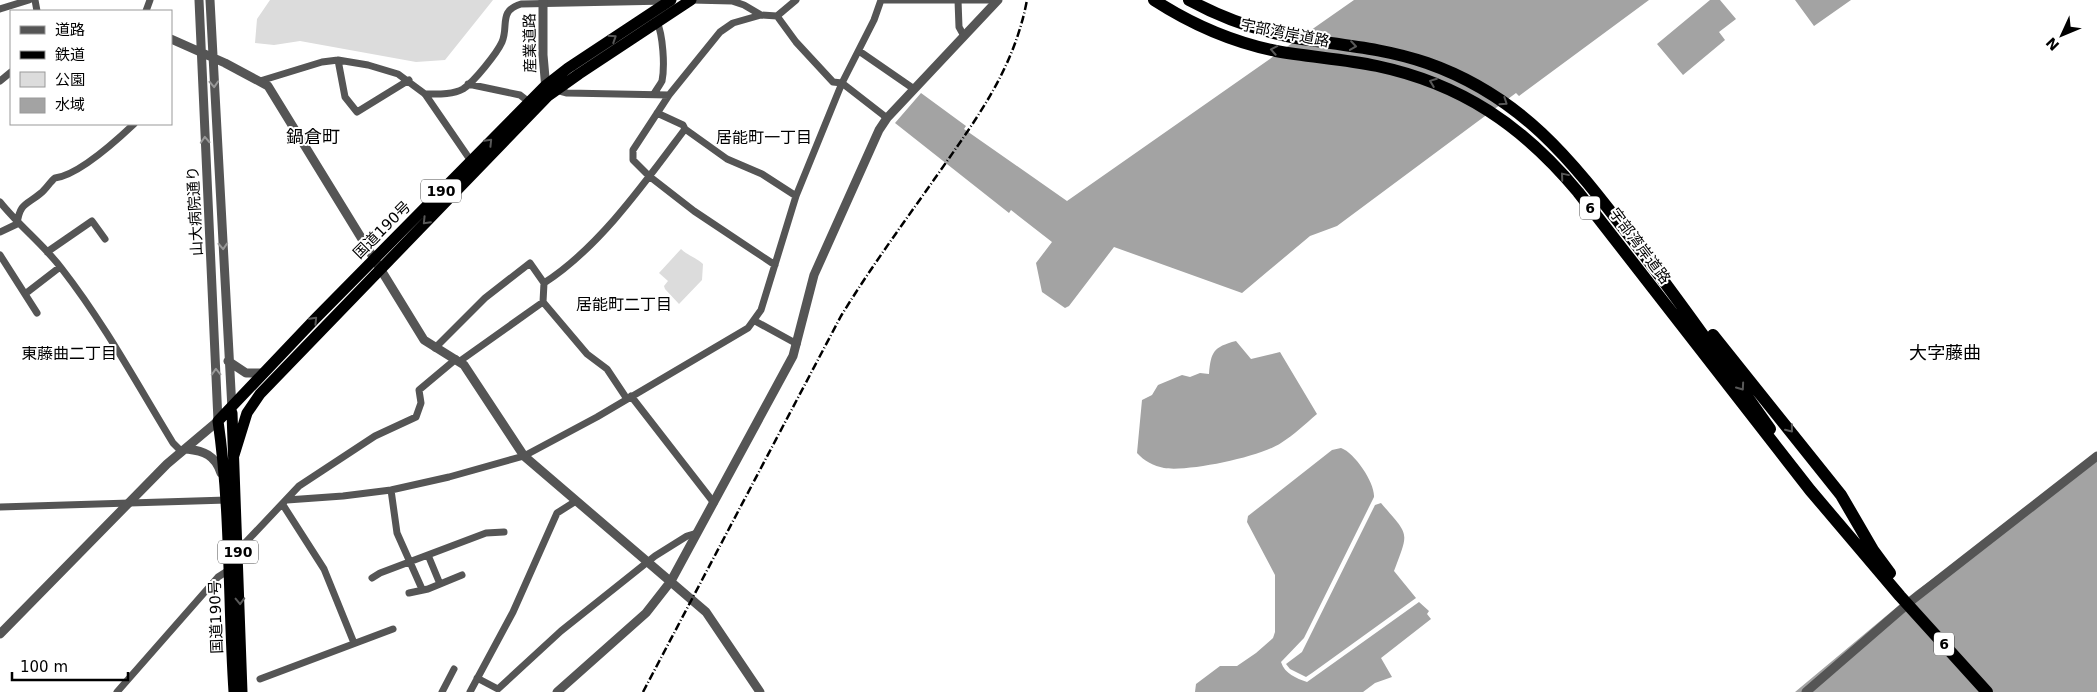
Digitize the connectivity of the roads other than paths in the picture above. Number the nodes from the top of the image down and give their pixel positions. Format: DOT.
graph roads {
  1 [pos="29,0"];
  2 [pos="198,0"];
  3 [pos="210,0"];
  4 [pos="671,0"];
  5 [pos="796,0"];
  6 [pos="882,0"];
  7 [pos="998,0"];
  8 [pos="1154,0"];
  9 [pos="1189,0"];
  10 [pos="724,1"];
  11 [pos="958,1"];
  12 [pos="543,2"];
  13 [pos="688,2"];
  14 [pos="0,9"];
  15 [pos="761,15"];
  16 [pos="777,16"];
  17 [pos="657,22"];
  18 [pos="964,36"];
  19 [pos="172,39"];
  20 [pos="200,51"];
  21 [pos="859,51"];
  22 [pos="213,57"];
  23 [pos="338,60"];
  24 [pos="10,73"];
  25 [pos="260,80"];
  26 [pos="409,80"];
  27 [pos="0,81"];
  28 [pos="842,83"];
  29 [pos="468,84"];
  30 [pos="914,89"];
  31 [pos="550,91"];
  32 [pos="425,94"];
  33 [pos="654,94"];
  34 [pos="669,96"];
  35 [pos="529,102"];
  36 [pos="657,113"];
  37 [pos="887,118"];
  38 [pos="133,125"];
  39 [pos="685,129"];
  40 [pos="471,161"];
  41 [pos="649,176"];
  42 [pos="796,196"];
  43 [pos="0,202"];
  44 [pos="1614,216"];
  45 [pos="17,224"];
  46 [pos="1603,224"];
  47 [pos="0,232"];
  48 [pos="105,239"];
  49 [pos="47,252"];
  50 [pos="0,255"];
  51 [pos="378,263"];
  52 [pos="775,265"];
  53 [pos="60,267"];
  54 [pos="544,283"];
  55 [pos="25,294"];
  56 [pos="543,302"];
  57 [pos="37,313"];
  58 [pos="755,321"];
  59 [pos="321,330"];
  60 [pos="797,344"];
  61 [pos="435,348"];
  62 [pos="458,360"];
  63 [pos="228,361"];
  64 [pos="264,373"];
  65 [pos="629,398"];
  66 [pos="232,409"];
  67 [pos="218,421"];
  68 [pos="184,450"];
  69 [pos="234,454"];
  70 [pos="524,456"];
  71 [pos="2097,456"];
  72 [pos="391,490"];
  73 [pos="227,495"];
  74 [pos="576,501"];
  75 [pos="285,502"];
  76 [pos="714,503"];
  77 [pos="128,504"];
  78 [pos="0,507"];
  79 [pos="504,532"];
  80 [pos="697,534"];
  81 [pos="238,546"];
  82 [pos="428,555"];
  83 [pos="410,562"];
  84 [pos="648,562"];
  85 [pos="229,570"];
  86 [pos="462,575"];
  87 [pos="372,578"];
  88 [pos="671,581"];
  89 [pos="440,584"];
  90 [pos="422,589"];
  91 [pos="409,594"];
  92 [pos="1906,599"];
  93 [pos="393,629"];
  94 [pos="0,634"];
  95 [pos="354,643"];
  96 [pos="454,670"];
  97 [pos="477,678"];
  98 [pos="260,679"];
  99 [pos="116,692"];
  100 [pos="234,692"];
  101 [pos="242,692"];
  102 [pos="442,692"];
  103 [pos="470,692"];
  104 [pos="557,692"];
  105 [pos="760,692"];
  106 [pos="1806,692"];
  107 [pos="1988,692"];
  1 -- 14 [label="street"];
  2 -- 20 [label="street, 山大病院通り"];
  3 -- 22 [label="street, 山大病院通り"];
  4 -- 12 [label="street"];
  4 -- 13 [label="street"];
  31 -- 4 [label="highway, 国道190号 / 190, one-way"];
  5 -- 16 [label="street"];
  6 -- 11 [label="street"];
  6 -- 21 [label="street"];
  7 -- 11 [label="street"];
  7 -- 18 [label="street"];
  46 -- 8 [label="highway, 宇部湾岸道路 / 6, one-way"];
  9 -- 44 [label="highway, 宇部湾岸道路 / 6, one-way"];
  10 -- 13 [label="street"];
  10 -- 15 [label="street"];
  11 -- 18 [label="street"];
  12 -- 29 [label="street"];
  12 -- 31 [label="street, 産業道路"];
  13 -- 17 [label="highway, 国道190号 / 190"];
  15 -- 16 [label="street"];
  15 -- 34 [label="street"];
  16 -- 28 [label="street"];
  17 -- 31 [label="highway, 国道190号 / 190"];
  17 -- 33 [label="street"];
  18 -- 30 [label="street"];
  19 -- 20 [label="street"];
  20 -- 22 [label="street"];
  67 -- 20 [label="street, 山大病院通り, one-way"];
  21 -- 28 [label="street"];
  21 -- 30 [label="street"];
  22 -- 25 [label="street"];
  22 -- 63 [label="street, 山大病院通り, one-way"];
  23 -- 25 [label="street"];
  23 -- 26 [label="street"];
  23 -- 26 [label="street"];
  24 -- 27 [label="street"];
  25 -- 51 [label="street"];
  26 -- 32 [label="street"];
  28 -- 37 [label="street"];
  28 -- 42 [label="street"];
  29 -- 32 [label="street"];
  29 -- 35 [label="street"];
  30 -- 37 [label="street"];
  31 -- 33 [label="street"];
  31 -- 35 [label="highway, 国道190号 / 190"];
  31 -- 51 [label="highway, 国道190号 / 190, one-way"];
  32 -- 40 [label="street"];
  33 -- 34 [label="street"];
  34 -- 36 [label="street"];
  40 -- 35 [label="highway, 国道190号 / 190, one-way"];
  36 -- 39 [label="street"];
  36 -- 41 [label="street"];
  37 -- 60 [label="street"];
  38 -- 45 [label="street"];
  39 -- 41 [label="street"];
  39 -- 42 [label="street"];
  40 -- 51 [label="highway, 国道190号 / 190"];
  41 -- 52 [label="street"];
  41 -- 54 [label="street"];
  42 -- 52 [label="street"];
  43 -- 45 [label="street"];
  44 -- 92 [label="highway, 宇部湾岸道路 / 6, one-way"];
  44 -- 92 [label="highway, one-way"];
  45 -- 47 [label="street"];
  45 -- 49 [label="street"];
  46 -- 92 [label="highway, 宇部湾岸道路 / 6"];
  46 -- 92 [label="highway"];
  48 -- 49 [label="street"];
  49 -- 53 [label="street"];
  50 -- 55 [label="street"];
  51 -- 59 [label="highway, 国道190号 / 190"];
  51 -- 61 [label="street"];
  64 -- 51 [label="highway, 国道190号 / 190, one-way"];
  52 -- 58 [label="street"];
  53 -- 55 [label="street"];
  53 -- 68 [label="street"];
  54 -- 56 [label="street"];
  54 -- 61 [label="street"];
  55 -- 57 [label="street"];
  56 -- 62 [label="street"];
  56 -- 65 [label="street"];
  58 -- 60 [label="street"];
  58 -- 65 [label="street"];
  59 -- 66 [label="highway, 国道190号 / 190"];
  59 -- 69 [label="highway, 国道190号 / 190"];
  60 -- 76 [label="street"];
  61 -- 62 [label="street"];
  62 -- 70 [label="street"];
  62 -- 75 [label="street"];
  63 -- 64 [label="street"];
  63 -- 66 [label="street, 山大病院通り"];
  64 -- 66 [label="highway, 国道190号 / 190"];
  65 -- 70 [label="street"];
  65 -- 76 [label="street"];
  66 -- 67 [label="highway, 国道190号 / 190"];
  66 -- 69 [label="highway, 国道190号 / 190"];
  67 -- 68 [label="street"];
  67 -- 73 [label="highway, 国道190号 / 190"];
  68 -- 73 [label="street"];
  68 -- 77 [label="street"];
  69 -- 81 [label="highway, 国道190号 / 190"];
  70 -- 72 [label="street"];
  70 -- 74 [label="street"];
  71 -- 92 [label="street"];
  72 -- 75 [label="street"];
  72 -- 83 [label="street"];
  73 -- 77 [label="street"];
  73 -- 85 [label="highway, 国道190号 / 190"];
  74 -- 84 [label="street"];
  74 -- 97 [label="street"];
  75 -- 81 [label="street"];
  75 -- 95 [label="street"];
  76 -- 80 [label="street"];
  77 -- 78 [label="street"];
  77 -- 94 [label="street"];
  79 -- 82 [label="street"];
  80 -- 84 [label="street"];
  80 -- 88 [label="street"];
  81 -- 101 [label="highway, 国道190号 / 190, one-way"];
  82 -- 83 [label="street"];
  82 -- 89 [label="street"];
  83 -- 87 [label="street"];
  83 -- 90 [label="street"];
  84 -- 88 [label="street"];
  84 -- 97 [label="street"];
  85 -- 99 [label="street"];
  85 -- 100 [label="highway, 国道190号 / 190"];
  86 -- 89 [label="street"];
  88 -- 104 [label="street"];
  88 -- 105 [label="street"];
  89 -- 90 [label="street"];
  90 -- 91 [label="street"];
  92 -- 106 [label="street"];
  92 -- 107 [label="highway, 宇部湾岸道路 / 6"];
  93 -- 95 [label="street"];
  95 -- 98 [label="street"];
  96 -- 102 [label="street"];
  97 -- 103 [label="street"];
}
